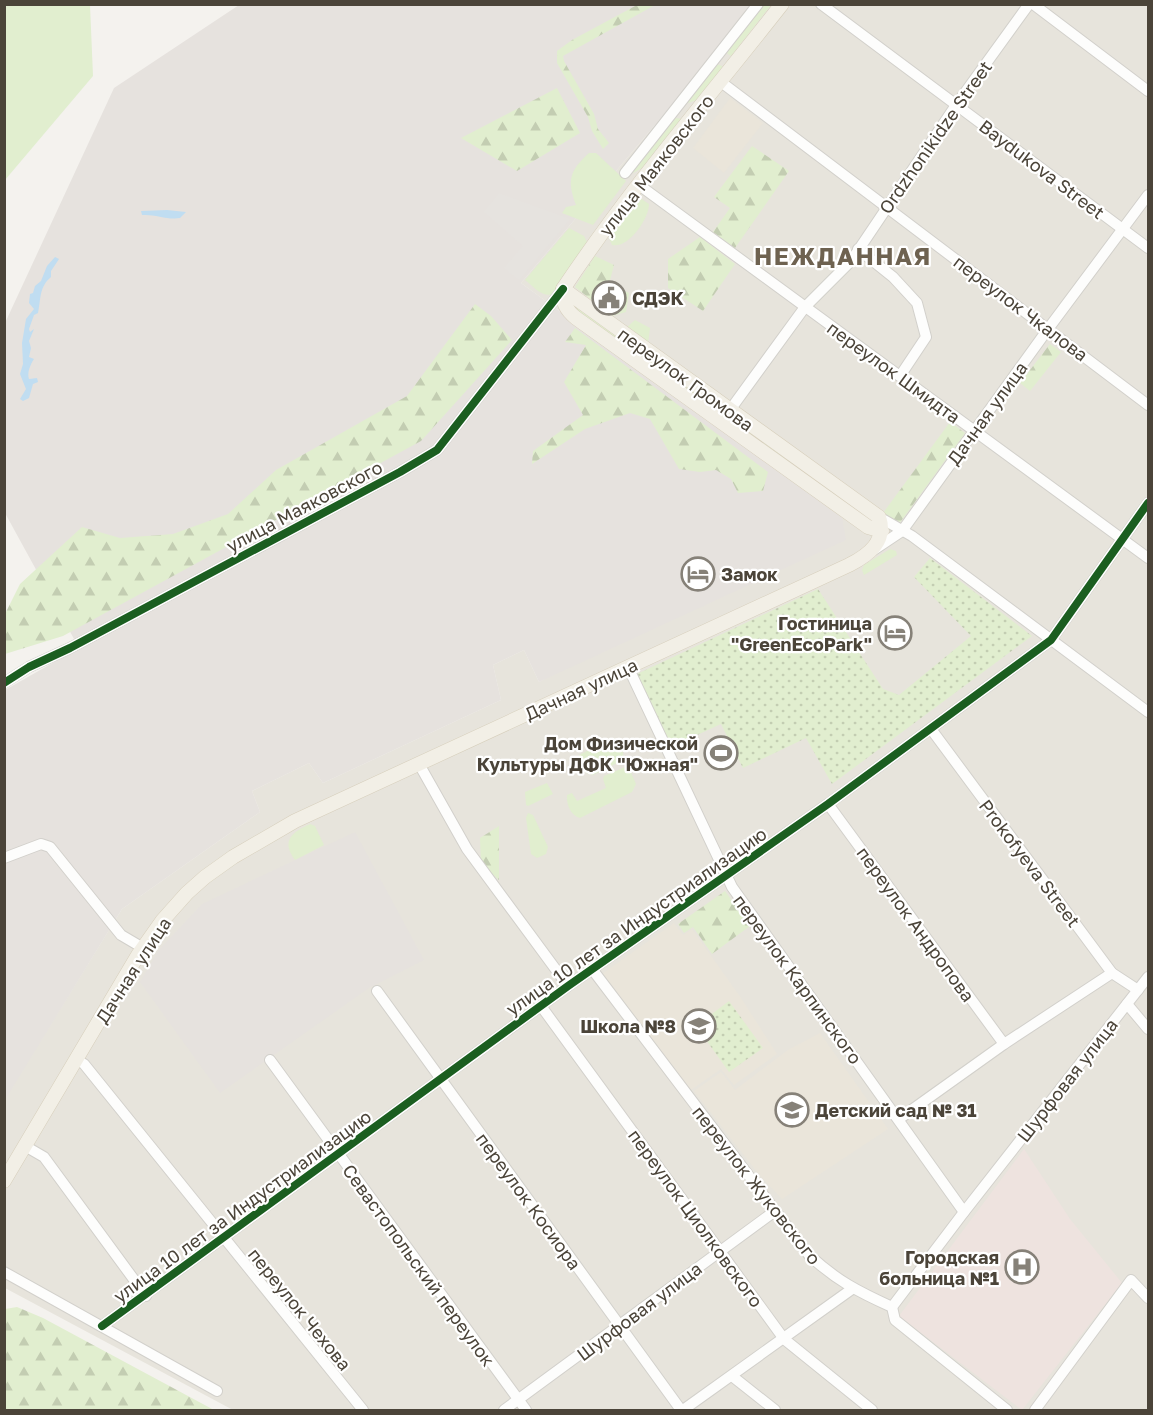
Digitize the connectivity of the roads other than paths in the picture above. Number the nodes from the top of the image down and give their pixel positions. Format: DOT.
graph roads {
  1 [pos="758,4"];
  2 [pos="782,4"];
  3 [pos="821,4"];
  4 [pos="1029,4"];
  5 [pos="1033,4"];
  6 [pos="721,82"];
  7 [pos="1149,91"];
  8 [pos="956,105"];
  9 [pos="625,173"];
  10 [pos="639,185"];
  11 [pos="1149,195"];
  12 [pos="887,206"];
  13 [pos="1123,229"];
  14 [pos="1149,248"];
  15 [pos="858,249"];
  16 [pos="562,290"];
  17 [pos="805,307"];
  18 [pos="1048,329"];
  19 [pos="900,376"];
  20 [pos="1149,405"];
  21 [pos="730,410"];
  22 [pos="974,430"];
  23 [pos="1149,503"];
  24 [pos="876,525"];
  25 [pos="902,531"];
  26 [pos="1122,539"];
  27 [pos="866,551"];
  28 [pos="1149,558"];
  29 [pos="1051,640"];
  30 [pos="627,664"];
  31 [pos="4,683"];
  32 [pos="1149,712"];
  33 [pos="931,729"];
  34 [pos="418,761"];
  35 [pos="828,804"];
  36 [pos="4,858"];
  37 [pos="726,875"];
  38 [pos="140,947"];
  39 [pos="592,969"];
  40 [pos="1112,973"];
  41 [pos="1149,977"];
  42 [pos="568,986"];
  43 [pos="1138,990"];
  44 [pos="377,991"];
  45 [pos="1127,1004"];
  46 [pos="541,1006"];
  47 [pos="1149,1029"];
  48 [pos="1004,1044"];
  49 [pos="74,1059"];
  50 [pos="270,1060"];
  51 [pos="442,1079"];
  52 [pos="899,1119"];
  53 [pos="23,1145"];
  54 [pos="338,1155"];
  55 [pos="4,1170"];
  56 [pos="4,1181"];
  57 [pos="775,1211"];
  58 [pos="964,1212"];
  59 [pos="225,1239"];
  60 [pos="720,1250"];
  61 [pos="4,1272"];
  62 [pos="852,1289"];
  63 [pos="1146,1291"];
  64 [pos="146,1296"];
  65 [pos="892,1307"];
  66 [pos="619,1325"];
  67 [pos="102,1326"];
  68 [pos="784,1339"];
  69 [pos="732,1376"];
  70 [pos="217,1391"];
  71 [pos="518,1400"];
  72 [pos="363,1410"];
  73 [pos="504,1410"];
  74 [pos="526,1410"];
  75 [pos="682,1410"];
  76 [pos="775,1410"];
  77 [pos="872,1410"];
  78 [pos="1007,1410"];
  79 [pos="1035,1410"];
  1 -- 9 [label="street, улица Маяковского"];
  2 -- 6 [label="main road, улица Маяковского"];
  3 -- 8 [label="street, Baydukova Street"];
  4 -- 8 [label="street, Ordzhonikidze Street"];
  5 -- 7 [label="street"];
  6 -- 10 [label="main road, улица Маяковского"];
  6 -- 12 [label="street, переулок Чкалова"];
  8 -- 12 [label="street, Ordzhonikidze Street"];
  8 -- 13 [label="street, Baydukova Street"];
  10 -- 16 [label="main road, улица Маяковского"];
  10 -- 17 [label="street, переулок Шмидта"];
  11 -- 13 [label="street, Дачная улица"];
  12 -- 15 [label="street, Ordzhonikidze Street"];
  12 -- 18 [label="street, переулок Чкалова"];
  13 -- 14 [label="street, Baydukova Street"];
  13 -- 18 [label="street, Дачная улица"];
  15 -- 17 [label="street, Ordzhonikidze Street"];
  15 -- 19 [label="street"];
  16 -- 21 [label="main road, переулок Громова"];
  16 -- 24 [label="main road, переулок Громова"];
  16 -- 31 [label="street, улица Маяковского"];
  17 -- 19 [label="street, переулок Шмидта"];
  17 -- 21 [label="street, Ordzhonikidze Street"];
  18 -- 20 [label="street, переулок Чкалова"];
  18 -- 22 [label="street, Дачная улица"];
  19 -- 22 [label="street, переулок Шмидта"];
  21 -- 24 [label="main road, переулок Громова"];
  22 -- 25 [label="street, Дачная улица"];
  22 -- 26 [label="street, переулок Шмидта"];
  23 -- 26 [label="street, улица 10 лет за Индустриализацию"];
  24 -- 25 [label="street, переулок Громова"];
  24 -- 27 [label="main road"];
  25 -- 27 [label="street, Дачная улица"];
  25 -- 29 [label="street, переулок Громова"];
  26 -- 28 [label="street, переулок Шмидта"];
  26 -- 29 [label="street, улица 10 лет за Индустриализацию"];
  27 -- 30 [label="main road, Дачная улица"];
  29 -- 32 [label="street, переулок Громова"];
  29 -- 33 [label="street, улица 10 лет за Индустриализацию"];
  30 -- 34 [label="main road, Дачная улица"];
  30 -- 37 [label="street, переулок Карпинского"];
  33 -- 35 [label="street, улица 10 лет за Индустриализацию"];
  33 -- 40 [label="street, Prokofyeva Street"];
  34 -- 38 [label="main road, Дачная улица"];
  34 -- 42 [label="street"];
  35 -- 37 [label="street, улица 10 лет за Индустриализацию"];
  35 -- 48 [label="street, переулок Андропова"];
  36 -- 38 [label="street"];
  37 -- 39 [label="street, улица 10 лет за Индустриализацию"];
  37 -- 52 [label="street, переулок Карпинского"];
  38 -- 49 [label="main road, Дачная улица"];
  39 -- 42 [label="street, улица 10 лет за Индустриализацию"];
  39 -- 57 [label="street, переулок Жуковского"];
  40 -- 43 [label="street, Prokofyeva Street"];
  40 -- 48 [label="street"];
  41 -- 43 [label="street, Шурфовая улица"];
  42 -- 46 [label="street, улица 10 лет за Индустриализацию"];
  43 -- 45 [label="street, Шурфовая улица"];
  44 -- 51 [label="street, переулок Косиора"];
  45 -- 47 [label="street"];
  45 -- 58 [label="street, Шурфовая улица"];
  46 -- 51 [label="street, улица 10 лет за Индустриализацию"];
  46 -- 60 [label="street, переулок Циолковского"];
  48 -- 52 [label="street"];
  49 -- 53 [label="main road, Дачная улица"];
  49 -- 59 [label="street, переулок Чехова"];
  50 -- 54 [label="street, Севастопольский переулок"];
  51 -- 54 [label="street, улица 10 лет за Индустриализацию"];
  51 -- 66 [label="street, переулок Косиора"];
  52 -- 58 [label="street, переулок Карпинского"];
  53 -- 55 [label="main road, Дачная улица"];
  53 -- 56 [label="main road, Дачная улица"];
  53 -- 64 [label="street"];
  54 -- 59 [label="street, улица 10 лет за Индустриализацию"];
  54 -- 71 [label="street, Севастопольский переулок"];
  57 -- 60 [label="street, Шурфовая улица"];
  57 -- 62 [label="street, переулок Жуковского"];
  58 -- 65 [label="street, Шурфовая улица"];
  59 -- 64 [label="street, улица 10 лет за Индустриализацию"];
  59 -- 72 [label="street, переулок Чехова"];
  60 -- 66 [label="street, Шурфовая улица"];
  60 -- 68 [label="street, переулок Циолковского"];
  61 -- 67 [label="street"];
  62 -- 65 [label="street, переулок Жуковского"];
  62 -- 68 [label="street"];
  63 -- 79 [label="street"];
  64 -- 67 [label="street, улица 10 лет за Индустриализацию"];
  65 -- 78 [label="street"];
  66 -- 71 [label="street, Шурфовая улица"];
  66 -- 75 [label="street, переулок Косиора"];
  67 -- 70 [label="street"];
  68 -- 69 [label="street"];
  68 -- 77 [label="street, переулок Циолковского"];
  69 -- 75 [label="street"];
  69 -- 76 [label="street"];
  71 -- 73 [label="street, Шурфовая улица"];
  71 -- 74 [label="street, Севастопольский переулок"];
}
